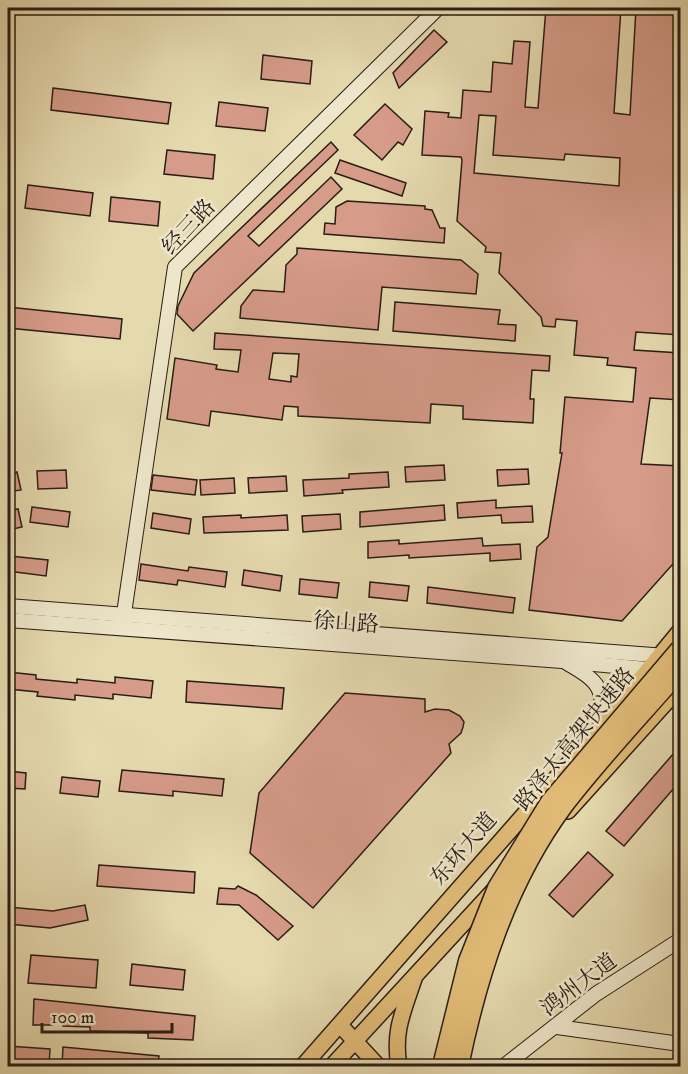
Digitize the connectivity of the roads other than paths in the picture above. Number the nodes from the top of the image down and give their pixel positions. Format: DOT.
graph roads {
  1 [pos="438,8"];
  2 [pos="8,606"];
  3 [pos="8,620"];
  4 [pos="123,620"];
  5 [pos="681,631"];
  6 [pos="681,649"];
  7 [pos="659,656"];
  8 [pos="681,658"];
  9 [pos="562,661"];
  10 [pos="648,669"];
  11 [pos="681,671"];
  12 [pos="681,687"];
  13 [pos="601,727"];
  14 [pos="681,940"];
  15 [pos="416,974"];
  16 [pos="340,1025"];
  17 [pos="557,1027"];
  18 [pos="324,1042"];
  19 [pos="355,1042"];
  20 [pos="681,1044"];
  21 [pos="339,1064"];
  22 [pos="303,1066"];
  23 [pos="378,1066"];
  24 [pos="399,1066"];
  25 [pos="442,1066"];
  26 [pos="459,1066"];
  27 [pos="504,1066"];
  1 -- 4 [label="main road, 经三路"];
  2 -- 4 [label="main road, 徐山路"];
  3 -- 4 [label="main road, 徐山路"];
  4 -- 7 [label="main road, 徐山路"];
  4 -- 9 [label="main road, 徐山路"];
  5 -- 7 [label="main road, 东环大道"];
  6 -- 25 [label="highway, 路泽太高架快速路, bridge"];
  7 -- 8 [label="main road, 徐山路"];
  7 -- 10 [label="main road, 东环大道"];
  9 -- 10 [label="main road, 徐山路"];
  9 -- 13 [label="main road"];
  10 -- 11 [label="main road, 徐山路"];
  10 -- 13 [label="main road, 东环大道"];
  11 -- 26 [label="highway, 路泽太高架快速路, bridge"];
  12 -- 15 [label="main road"];
  13 -- 16 [label="main road, 东环大道"];
  14 -- 17 [label="main road, 鸿州大道"];
  15 -- 19 [label="main road"];
  15 -- 24 [label="main road"];
  16 -- 18 [label="main road, 东环大道"];
  16 -- 19 [label="main road"];
  17 -- 20 [label="main road"];
  17 -- 27 [label="main road, 鸿州大道"];
  18 -- 21 [label="main road"];
  18 -- 22 [label="main road, 东环大道"];
  19 -- 21 [label="main road"];
  19 -- 23 [label="main road"];
}
